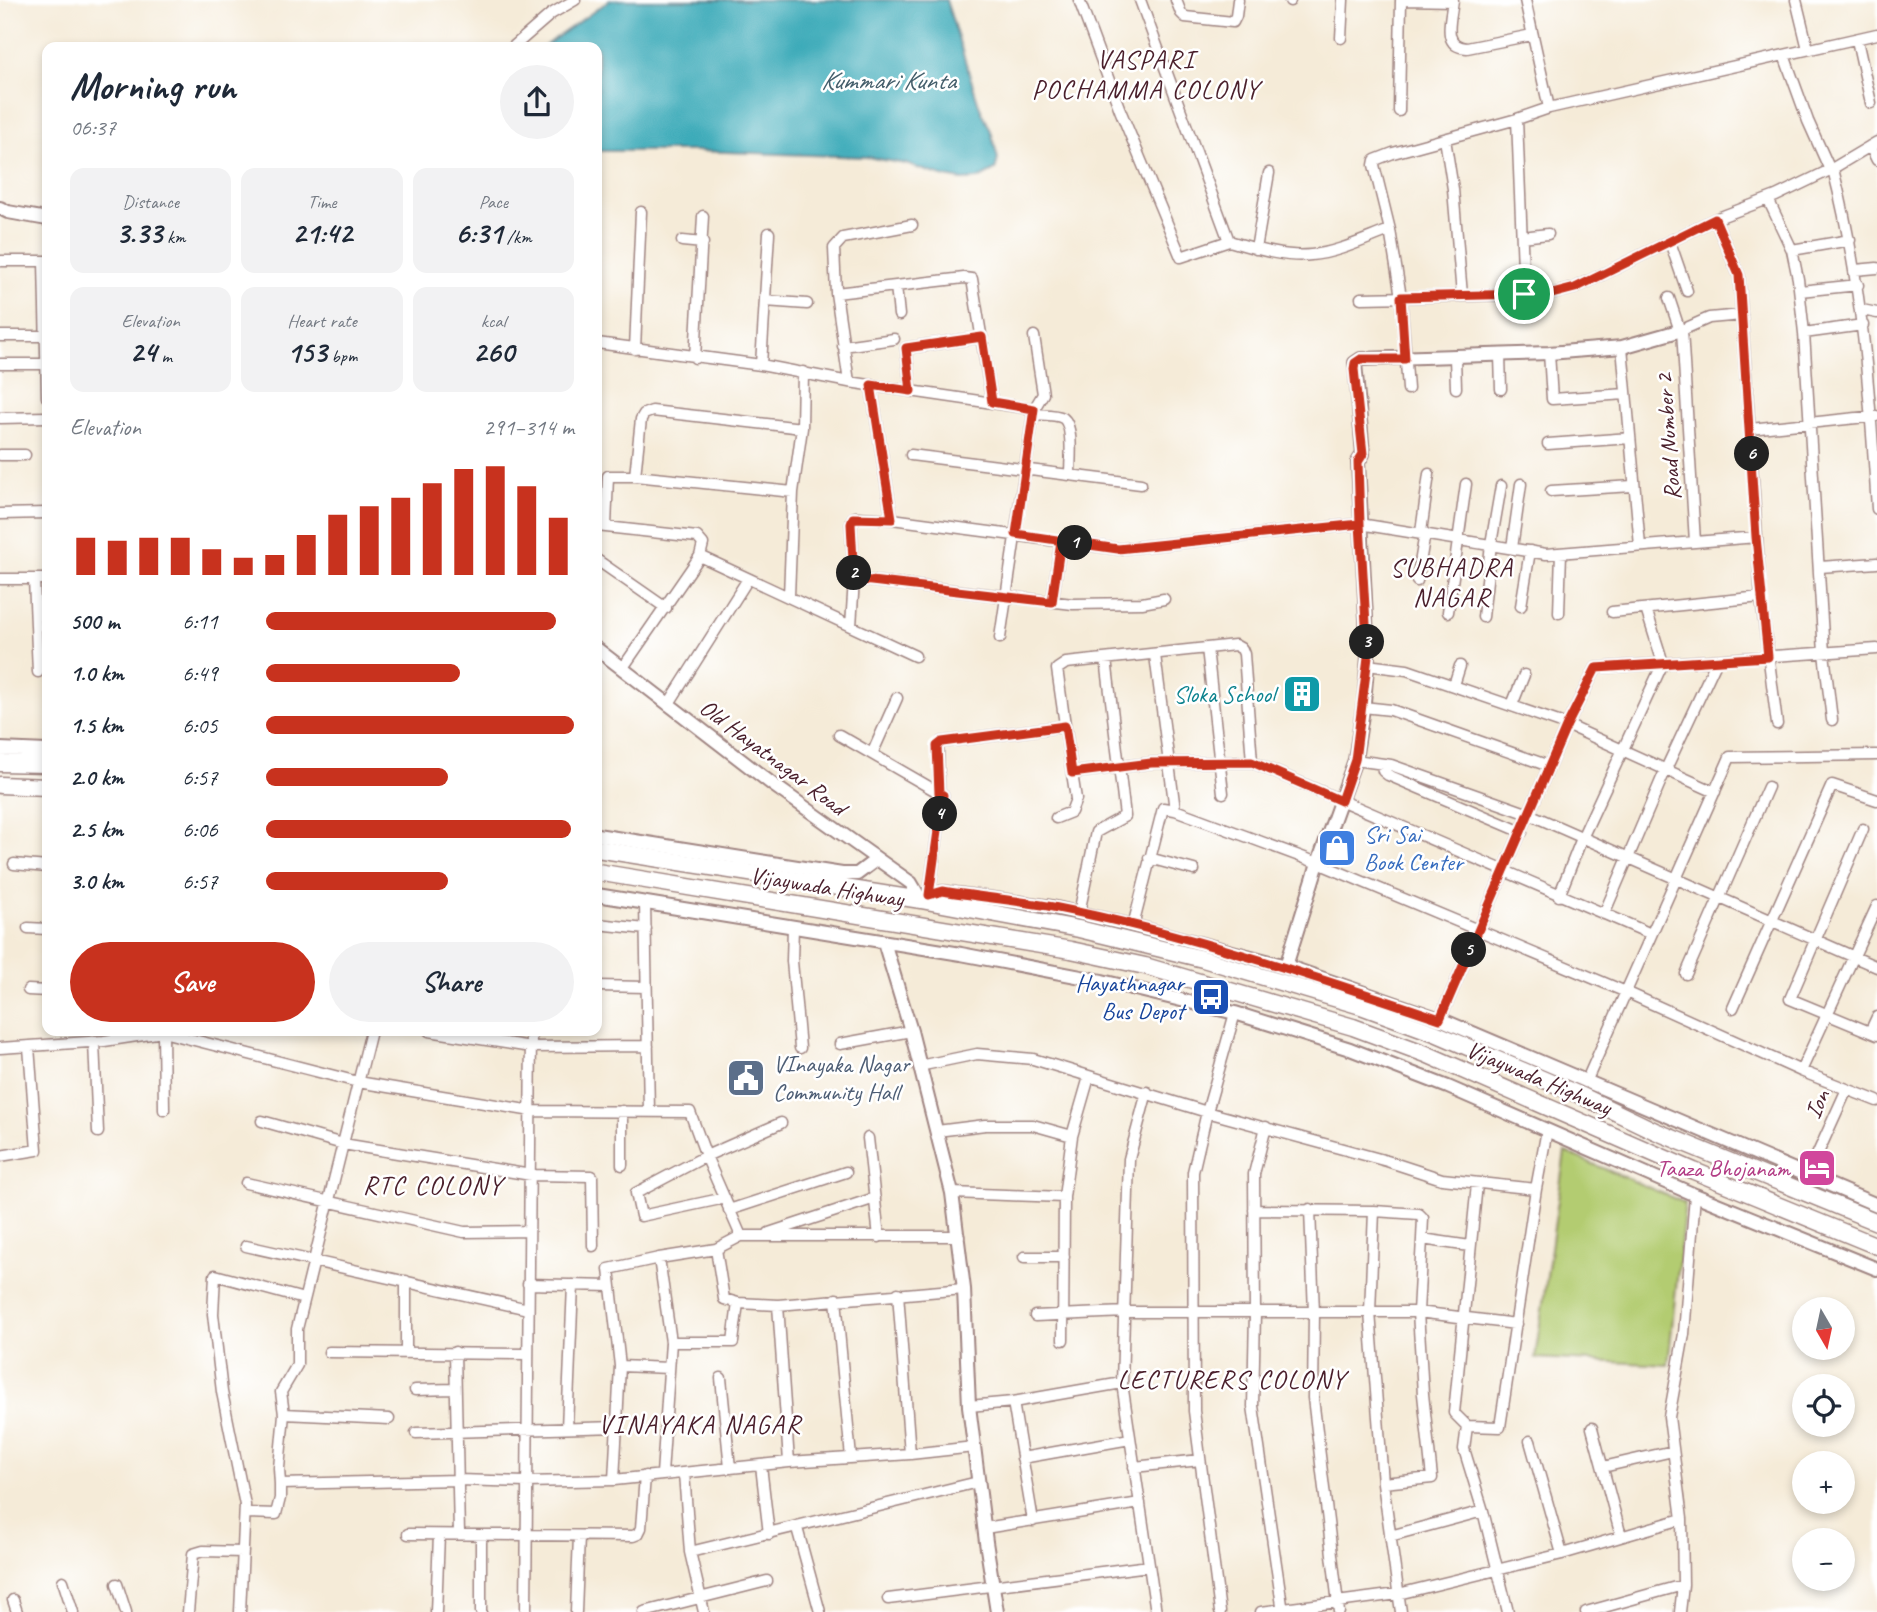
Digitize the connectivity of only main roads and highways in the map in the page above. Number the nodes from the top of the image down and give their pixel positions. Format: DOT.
graph roads {
  1 [pos="0,763"];
  2 [pos="42,764"];
  3 [pos="0,785"];
  4 [pos="42,787"];
  5 [pos="602,849"];
  6 [pos="602,873"];
  7 [pos="1494,1059"];
  8 [pos="1485,1079"];
  9 [pos="1877,1222"];
  10 [pos="1877,1246"];
  1 -- 2 [label="highway"];
  3 -- 4 [label="highway"];
  5 -- 7 [label="highway, Vijaywada Highway"];
  6 -- 8 [label="highway, Vijaywada Highway"];
  7 -- 8 [label="highway"];
  7 -- 9 [label="highway, Vijaywada Highway"];
  8 -- 10 [label="highway, Vijaywada Highway"];
}
